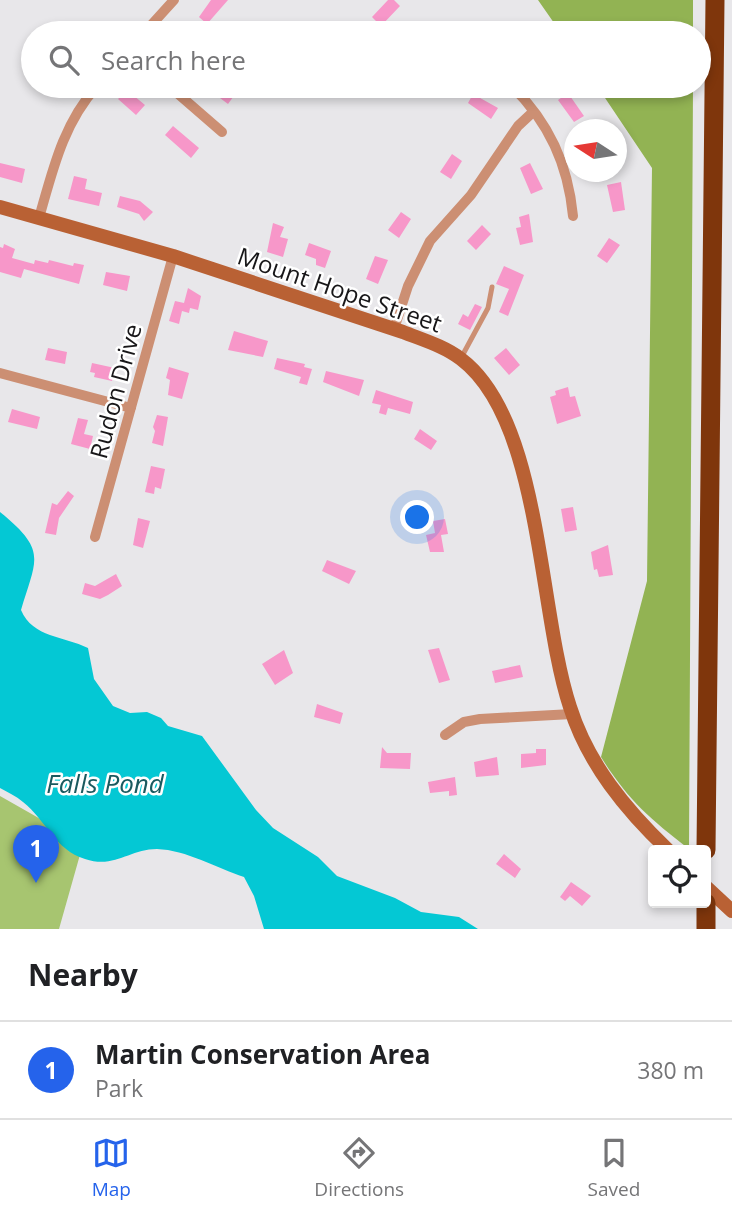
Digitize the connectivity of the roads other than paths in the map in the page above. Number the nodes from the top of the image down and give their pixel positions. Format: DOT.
graph roads {
  1 [pos="174,0"];
  2 [pos="715,0"];
  3 [pos="155,21"];
  4 [pos="87,98"];
  5 [pos="183,98"];
  6 [pos="522,98"];
  7 [pos="533,112"];
  8 [pos="222,132"];
  9 [pos="0,207"];
  10 [pos="573,216"];
  11 [pos="38,218"];
  12 [pos="173,256"];
  13 [pos="492,288"];
  14 [pos="394,329"];
  15 [pos="461,358"];
  16 [pos="0,373"];
  17 [pos="131,408"];
  18 [pos="95,537"];
  19 [pos="572,714"];
  20 [pos="444,735"];
  21 [pos="663,845"];
  22 [pos="705,845"];
  23 [pos="711,892"];
  24 [pos="706,908"];
  25 [pos="732,911"];
  26 [pos="706,928"];
  1 -- 3 [label="street"];
  2 -- 22 [label="highway"];
  4 -- 11 [label="street"];
  5 -- 8 [label="street"];
  6 -- 7 [label="street"];
  7 -- 10 [label="street"];
  7 -- 14 [label="street"];
  9 -- 11 [label="street, Mount Hope Street"];
  11 -- 12 [label="street, Mount Hope Street"];
  12 -- 14 [label="street, Mount Hope Street"];
  12 -- 17 [label="street, Rudon Drive"];
  13 -- 15 [label="lane"];
  14 -- 15 [label="street, Mount Hope Street"];
  15 -- 19 [label="street, Mount Hope Street"];
  16 -- 17 [label="street"];
  17 -- 18 [label="street, Rudon Drive"];
  19 -- 20 [label="street"];
  19 -- 21 [label="street, Mount Hope Street"];
  23 -- 25 [label="street"];
  24 -- 26 [label="highway"];
}
